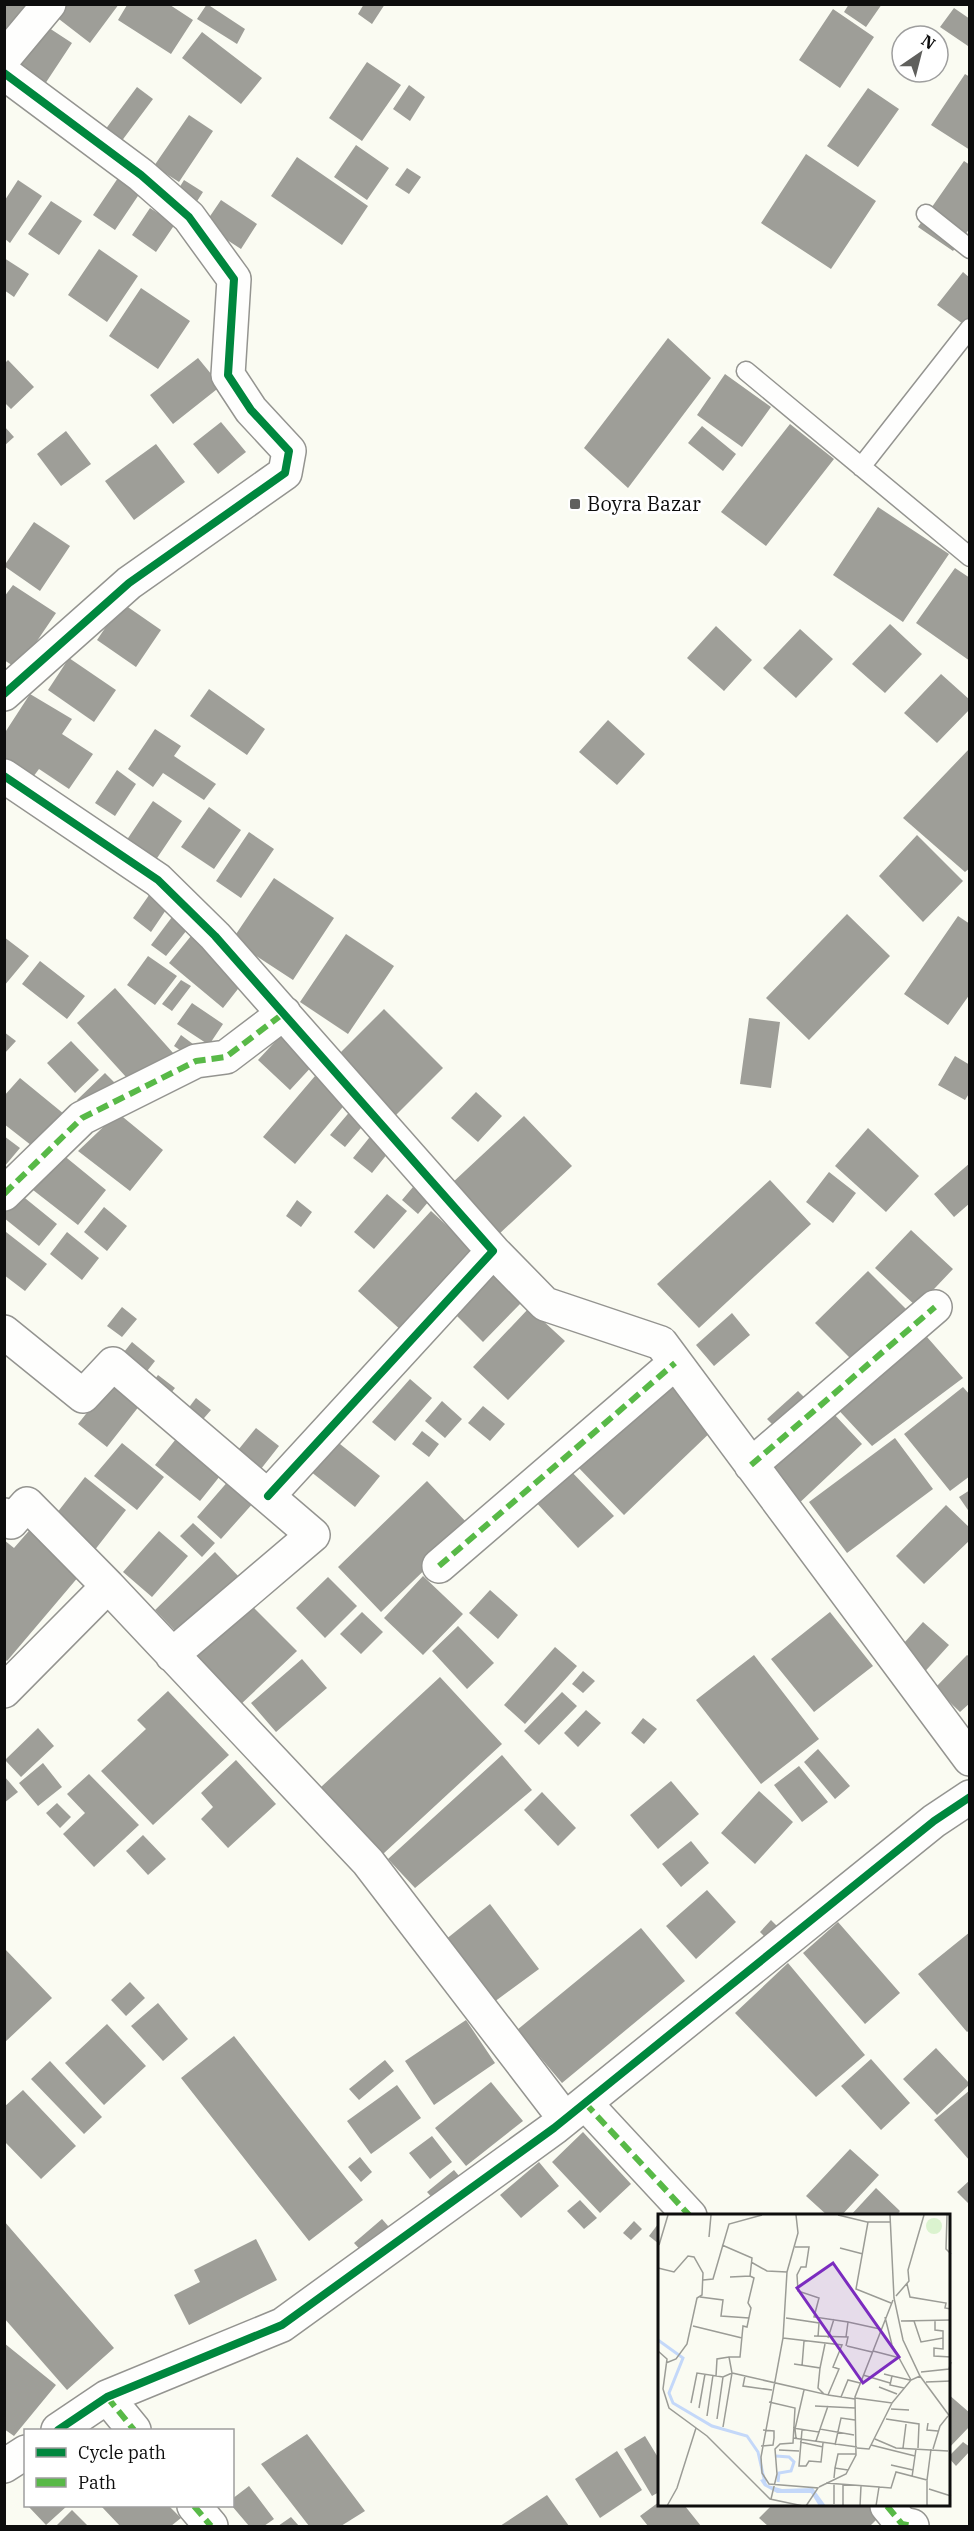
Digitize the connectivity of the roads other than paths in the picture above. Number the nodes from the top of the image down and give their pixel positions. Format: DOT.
graph roads {
  1 [pos="49,4"];
  2 [pos="4,58"];
  3 [pos="4,73"];
  4 [pos="926,214"];
  5 [pos="969,249"];
  6 [pos="969,328"];
  7 [pos="746,371"];
  8 [pos="861,467"];
  9 [pos="969,557"];
  10 [pos="4,694"];
  11 [pos="4,776"];
  12 [pos="284,1013"];
  13 [pos="4,1194"];
  14 [pos="493,1251"];
  15 [pos="935,1306"];
  16 [pos="4,1332"];
  17 [pos="675,1363"];
  18 [pos="751,1465"];
  19 [pos="268,1496"];
  20 [pos="4,1515"];
  21 [pos="439,1566"];
  22 [pos="108,1586"];
  23 [pos="172,1655"];
  24 [pos="4,1691"];
  25 [pos="969,1760"];
  26 [pos="969,1797"];
  27 [pos="575,2111"];
  28 [pos="688,2214"];
  29 [pos="107,2397"];
  30 [pos="59,2429"];
  31 [pos="133,2429"];
  32 [pos="24,2453"];
  33 [pos="4,2466"];
  34 [pos="196,2507"];
  35 [pos="889,2507"];
  36 [pos="211,2526"];
  37 [pos="912,2526"];
  1 -- 2 [label="street"];
  3 -- 10 [label="street"];
  4 -- 5 [label="lane"];
  6 -- 8 [label="lane"];
  7 -- 8 [label="lane"];
  8 -- 9 [label="lane"];
  11 -- 12 [label="street"];
  12 -- 13 [label="street"];
  12 -- 14 [label="street"];
  14 -- 17 [label="street"];
  14 -- 19 [label="street"];
  15 -- 18 [label="street"];
  16 -- 19 [label="street"];
  17 -- 18 [label="street"];
  17 -- 21 [label="street"];
  18 -- 25 [label="street"];
  19 -- 23 [label="street"];
  20 -- 22 [label="street"];
  22 -- 23 [label="street"];
  22 -- 24 [label="street"];
  23 -- 27 [label="street"];
  26 -- 27 [label="street"];
  27 -- 28 [label="street"];
  27 -- 29 [label="street"];
  29 -- 30 [label="street"];
  29 -- 31 [label="street"];
  32 -- 33 [label="street"];
  34 -- 36 [label="street"];
  35 -- 37 [label="street"];
}
